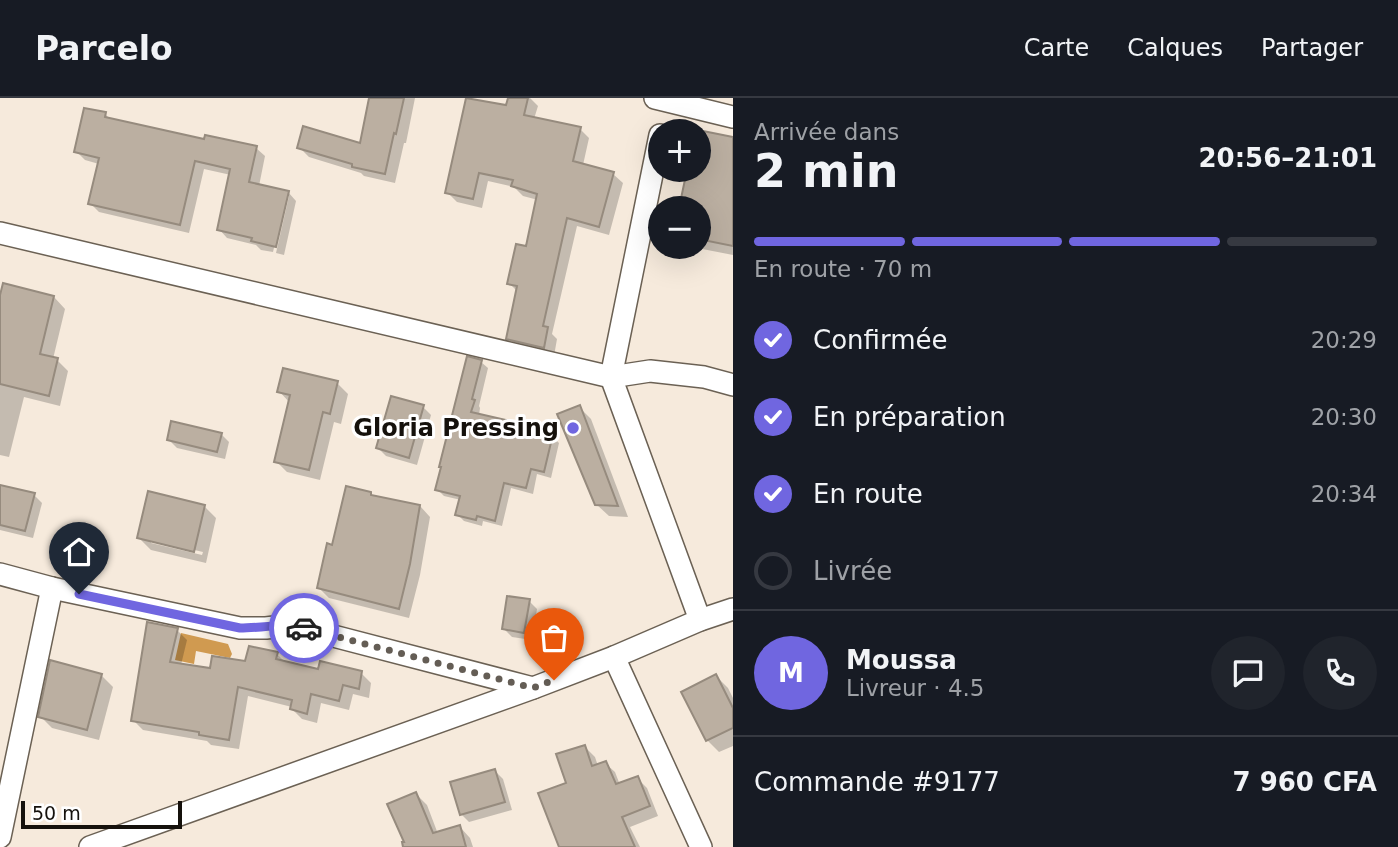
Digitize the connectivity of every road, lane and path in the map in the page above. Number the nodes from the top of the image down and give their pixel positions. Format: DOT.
graph roads {
  1 [pos="663,99"];
  2 [pos="733,117"];
  3 [pos="661,119"];
  4 [pos="650,182"];
  5 [pos="0,233"];
  6 [pos="611,377"];
  7 [pos="733,385"];
  8 [pos="0,574"];
  9 [pos="52,588"];
  10 [pos="733,609"];
  11 [pos="701,621"];
  12 [pos="614,657"];
  13 [pos="533,688"];
  14 [pos="0,836"];
  15 [pos="121,842"];
  16 [pos="90,847"];
  17 [pos="701,847"];
  1 -- 2 [label="street"];
  1 -- 3 [label="street"];
  4 -- 6 [label="street"];
  5 -- 6 [label="street"];
  6 -- 7 [label="street"];
  6 -- 11 [label="street"];
  8 -- 9 [label="street"];
  9 -- 13 [label="street"];
  9 -- 14 [label="street"];
  10 -- 11 [label="street"];
  11 -- 12 [label="street"];
  12 -- 13 [label="street"];
  12 -- 17 [label="street"];
  13 -- 15 [label="street"];
  15 -- 16 [label="street"];
}
